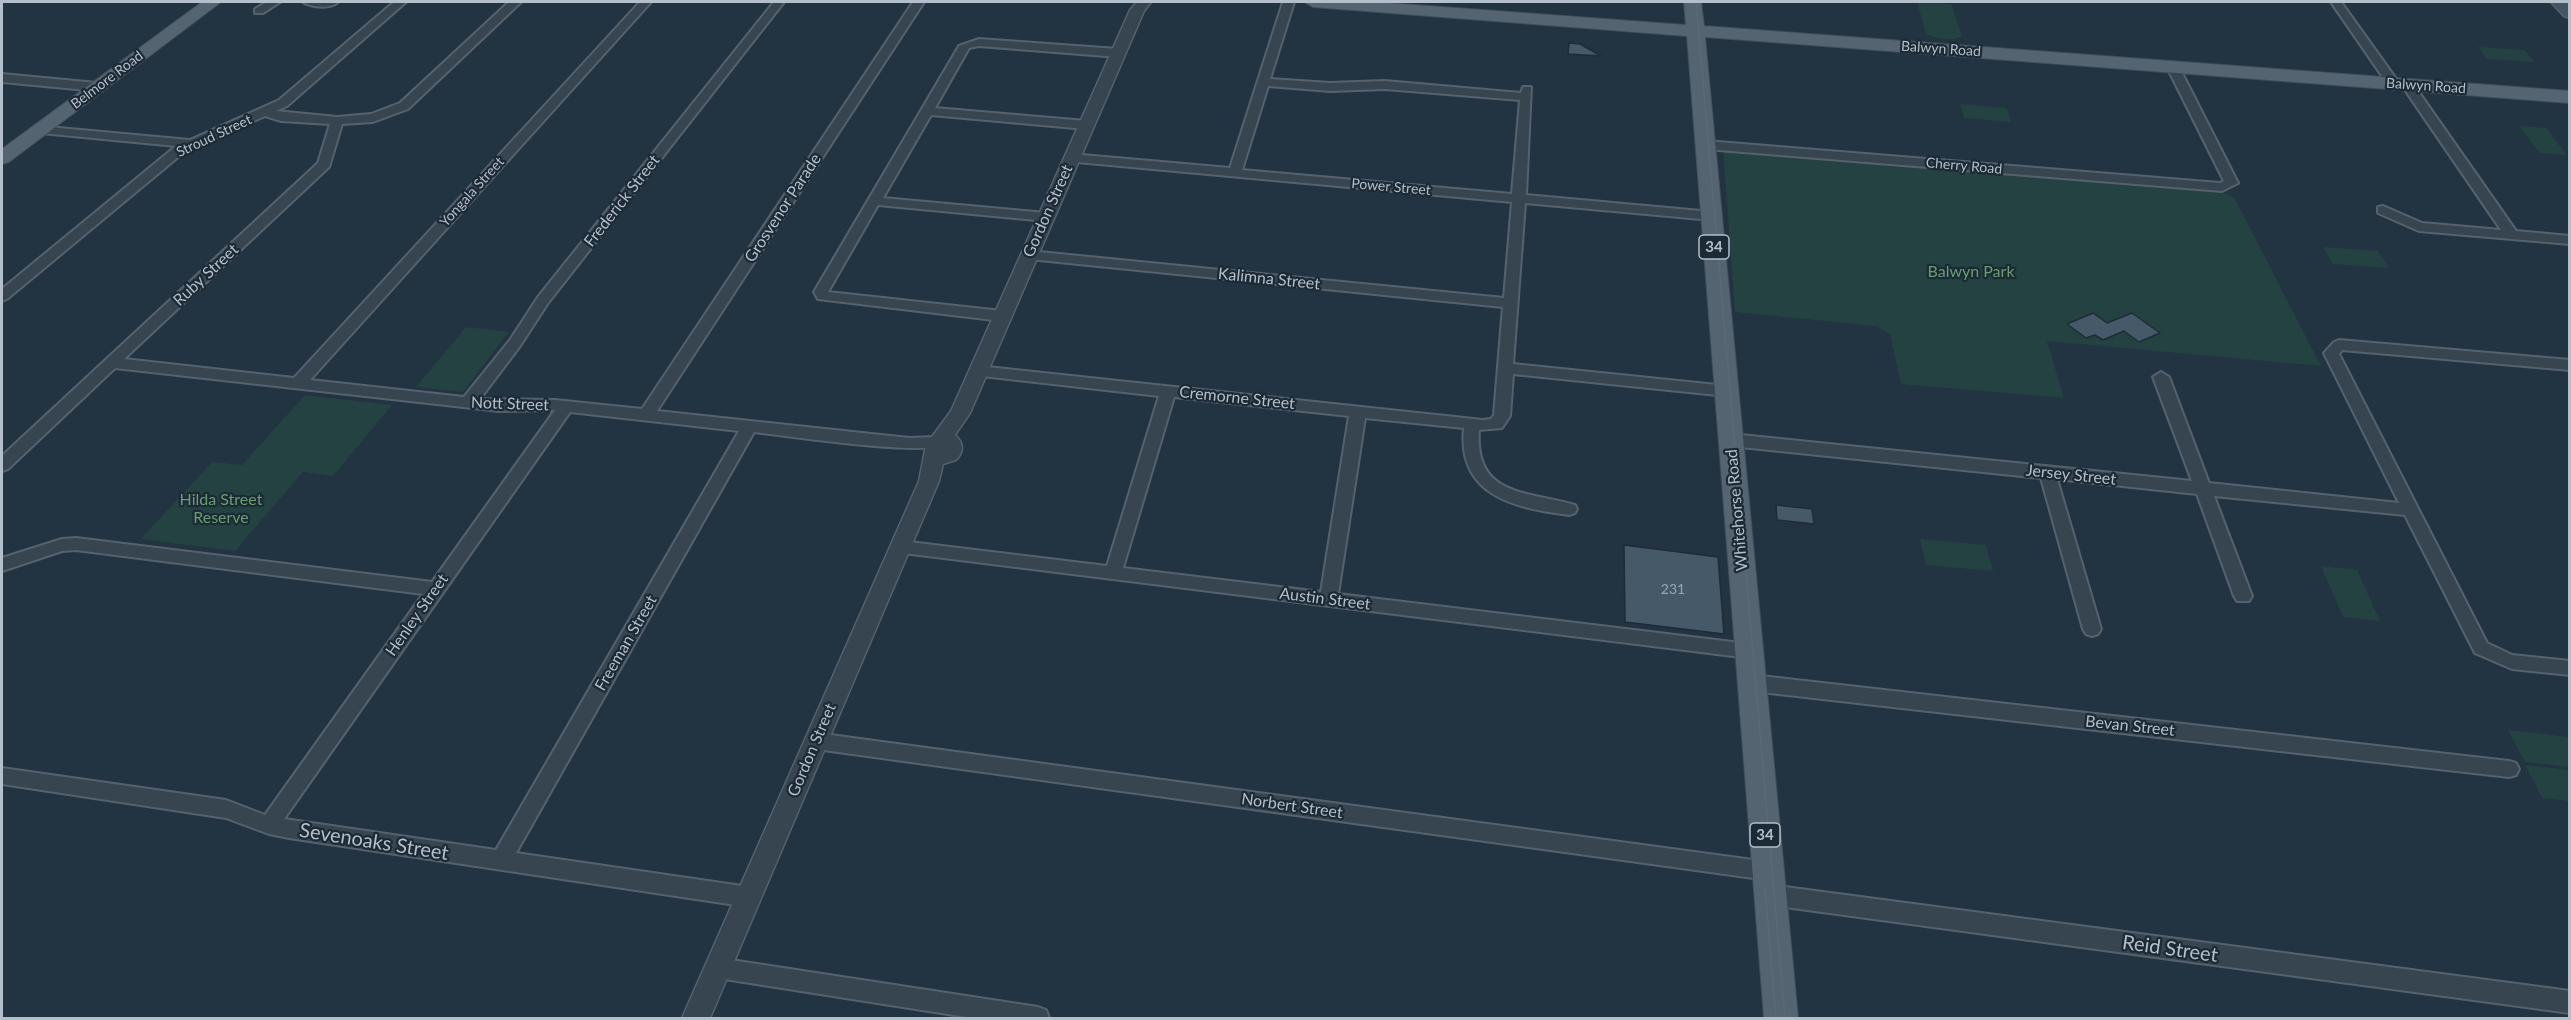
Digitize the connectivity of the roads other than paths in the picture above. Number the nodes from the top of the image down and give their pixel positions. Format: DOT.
graph roads {
  1 [pos="213,2"];
  2 [pos="274,2"];
  3 [pos="309,2"];
  4 [pos="400,2"];
  5 [pos="515,2"];
  6 [pos="646,2"];
  7 [pos="779,2"];
  8 [pos="918,2"];
  9 [pos="1288,2"];
  10 [pos="1313,2"];
  11 [pos="1338,2"];
  12 [pos="1693,2"];
  13 [pos="2336,2"];
  14 [pos="2559,2"];
  15 [pos="331,3"];
  16 [pos="1140,4"];
  17 [pos="259,11"];
  18 [pos="2570,13"];
  19 [pos="1696,31"];
  20 [pos="1118,53"];
  21 [pos="2174,67"];
  22 [pos="2,78"];
  23 [pos="1263,82"];
  24 [pos="2400,84"];
  25 [pos="97,87"];
  26 [pos="2570,97"];
  27 [pos="927,111"];
  28 [pos="267,112"];
  29 [pos="337,121"];
  30 [pos="1086,125"];
  31 [pos="41,129"];
  32 [pos="190,144"];
  33 [pos="1706,146"];
  34 [pos="2,158"];
  35 [pos="1071,158"];
  36 [pos="1235,173"];
  37 [pos="1517,199"];
  38 [pos="874,201"];
  39 [pos="2383,210"];
  40 [pos="1712,216"];
  41 [pos="1046,217"];
  42 [pos="2511,234"];
  43 [pos="2570,240"];
  44 [pos="1029,255"];
  45 [pos="2,296"];
  46 [pos="1509,303"];
  47 [pos="1002,316"];
  48 [pos="112,363"];
  49 [pos="2570,365"];
  50 [pos="1505,368"];
  51 [pos="978,371"];
  52 [pos="2161,377"];
  53 [pos="298,383"];
  54 [pos="1168,391"];
  55 [pos="1727,391"];
  56 [pos="468,403"];
  57 [pos="566,406"];
  58 [pos="1359,411"];
  59 [pos="647,414"];
  60 [pos="1472,424"];
  61 [pos="750,426"];
  62 [pos="1731,440"];
  63 [pos="941,448"];
  64 [pos="2,465"];
  65 [pos="2047,472"];
  66 [pos="2204,489"];
  67 [pos="1569,509"];
  68 [pos="2412,510"];
  69 [pos="901,547"];
  70 [pos="4,568"];
  71 [pos="1113,573"];
  72 [pos="436,589"];
  73 [pos="2243,596"];
  74 [pos="1328,599"];
  75 [pos="2092,629"];
  76 [pos="1749,651"];
  77 [pos="2570,668"];
  78 [pos="1752,683"];
  79 [pos="816,741"];
  80 [pos="2509,769"];
  81 [pos="2,776"];
  82 [pos="269,825"];
  83 [pos="501,861"];
  84 [pos="1769,883"];
  85 [pos="749,897"];
  86 [pos="718,968"];
  87 [pos="2570,1002"];
  88 [pos="696,1018"];
  89 [pos="1038,1018"];
  90 [pos="1780,1018"];
  1 -- 25 [label="main road, Belmore Road"];
  2 -- 17 [label="street"];
  3 -- 15 [label="street"];
  4 -- 28 [label="street, Stroud Street"];
  5 -- 29 [label="street"];
  6 -- 53 [label="street, Yongala Street"];
  7 -- 56 [label="street, Frederick Street"];
  8 -- 59 [label="street, Grosvenor Parade"];
  9 -- 23 [label="street"];
  10 -- 11 [label="main road, Balwyn Road"];
  11 -- 19 [label="main road, Balwyn Road"];
  12 -- 19 [label="main road, Whitehorse Road / 34"];
  13 -- 24 [label="street"];
  14 -- 18 [label="main road"];
  16 -- 20 [label="street, Gordon Street"];
  19 -- 21 [label="main road, Balwyn Road"];
  19 -- 33 [label="main road, Whitehorse Road / 34"];
  20 -- 27 [label="street"];
  20 -- 30 [label="street, Gordon Street"];
  21 -- 24 [label="main road, Balwyn Road"];
  21 -- 33 [label="street, Cherry Road"];
  22 -- 25 [label="street"];
  23 -- 36 [label="street"];
  23 -- 37 [label="street"];
  24 -- 26 [label="main road, Balwyn Road"];
  24 -- 42 [label="street"];
  25 -- 31 [label="main road, Belmore Road"];
  27 -- 30 [label="street"];
  27 -- 38 [label="street"];
  28 -- 29 [label="street"];
  28 -- 32 [label="street, Stroud Street"];
  29 -- 48 [label="street, Ruby Street"];
  30 -- 35 [label="street, Gordon Street"];
  31 -- 32 [label="street"];
  31 -- 34 [label="main road, Belmore Road"];
  32 -- 45 [label="street, Stroud Street"];
  33 -- 40 [label="main road, Whitehorse Road / 34"];
  35 -- 36 [label="street, Power Street"];
  35 -- 41 [label="street, Gordon Street"];
  36 -- 37 [label="street, Power Street"];
  37 -- 40 [label="street, Power Street"];
  37 -- 46 [label="street"];
  38 -- 41 [label="street"];
  38 -- 47 [label="street"];
  39 -- 42 [label="street"];
  40 -- 55 [label="main road, Whitehorse Road / 34"];
  41 -- 44 [label="street, Gordon Street"];
  42 -- 43 [label="street"];
  44 -- 46 [label="street, Kalimna Street"];
  44 -- 47 [label="street, Gordon Street"];
  46 -- 50 [label="street"];
  47 -- 51 [label="street, Gordon Street"];
  48 -- 53 [label="street, Nott Street"];
  48 -- 64 [label="street, Ruby Street"];
  49 -- 68 [label="street"];
  50 -- 55 [label="street"];
  50 -- 60 [label="street, Cremorne Street"];
  51 -- 54 [label="street, Cremorne Street"];
  51 -- 63 [label="street, Gordon Street"];
  52 -- 66 [label="street"];
  53 -- 56 [label="street, Nott Street"];
  54 -- 58 [label="street, Cremorne Street"];
  54 -- 71 [label="street"];
  55 -- 62 [label="main road, Whitehorse Road / 34"];
  56 -- 57 [label="street, Nott Street"];
  57 -- 59 [label="street, Nott Street"];
  57 -- 72 [label="street, Henley Street"];
  58 -- 60 [label="street, Cremorne Street"];
  58 -- 74 [label="street"];
  59 -- 61 [label="street, Nott Street"];
  60 -- 67 [label="street"];
  61 -- 63 [label="street, Nott Street"];
  61 -- 83 [label="street, Freeman Street"];
  62 -- 65 [label="street, Jersey Street"];
  62 -- 76 [label="main road, Whitehorse Road / 34"];
  63 -- 69 [label="street, Gordon Street"];
  65 -- 66 [label="street, Jersey Street"];
  65 -- 75 [label="street"];
  66 -- 68 [label="street, Jersey Street"];
  66 -- 73 [label="street"];
  68 -- 77 [label="street"];
  69 -- 71 [label="street, Austin Street"];
  69 -- 79 [label="street, Gordon Street"];
  70 -- 72 [label="street"];
  71 -- 74 [label="street, Austin Street"];
  72 -- 82 [label="street, Henley Street"];
  74 -- 76 [label="street, Austin Street"];
  76 -- 78 [label="main road, Whitehorse Road / 34"];
  78 -- 80 [label="street, Bevan Street"];
  78 -- 84 [label="main road, Whitehorse Road / 34"];
  79 -- 84 [label="street, Norbert Street"];
  79 -- 85 [label="street, Gordon Street"];
  81 -- 82 [label="street, Sevenoaks Street"];
  82 -- 83 [label="street, Sevenoaks Street"];
  83 -- 85 [label="street, Sevenoaks Street"];
  84 -- 87 [label="street, Reid Street"];
  84 -- 90 [label="main road, Whitehorse Road / 34"];
  85 -- 86 [label="street, Gordon Street"];
  86 -- 88 [label="street, Gordon Street"];
  86 -- 89 [label="street"];
}
